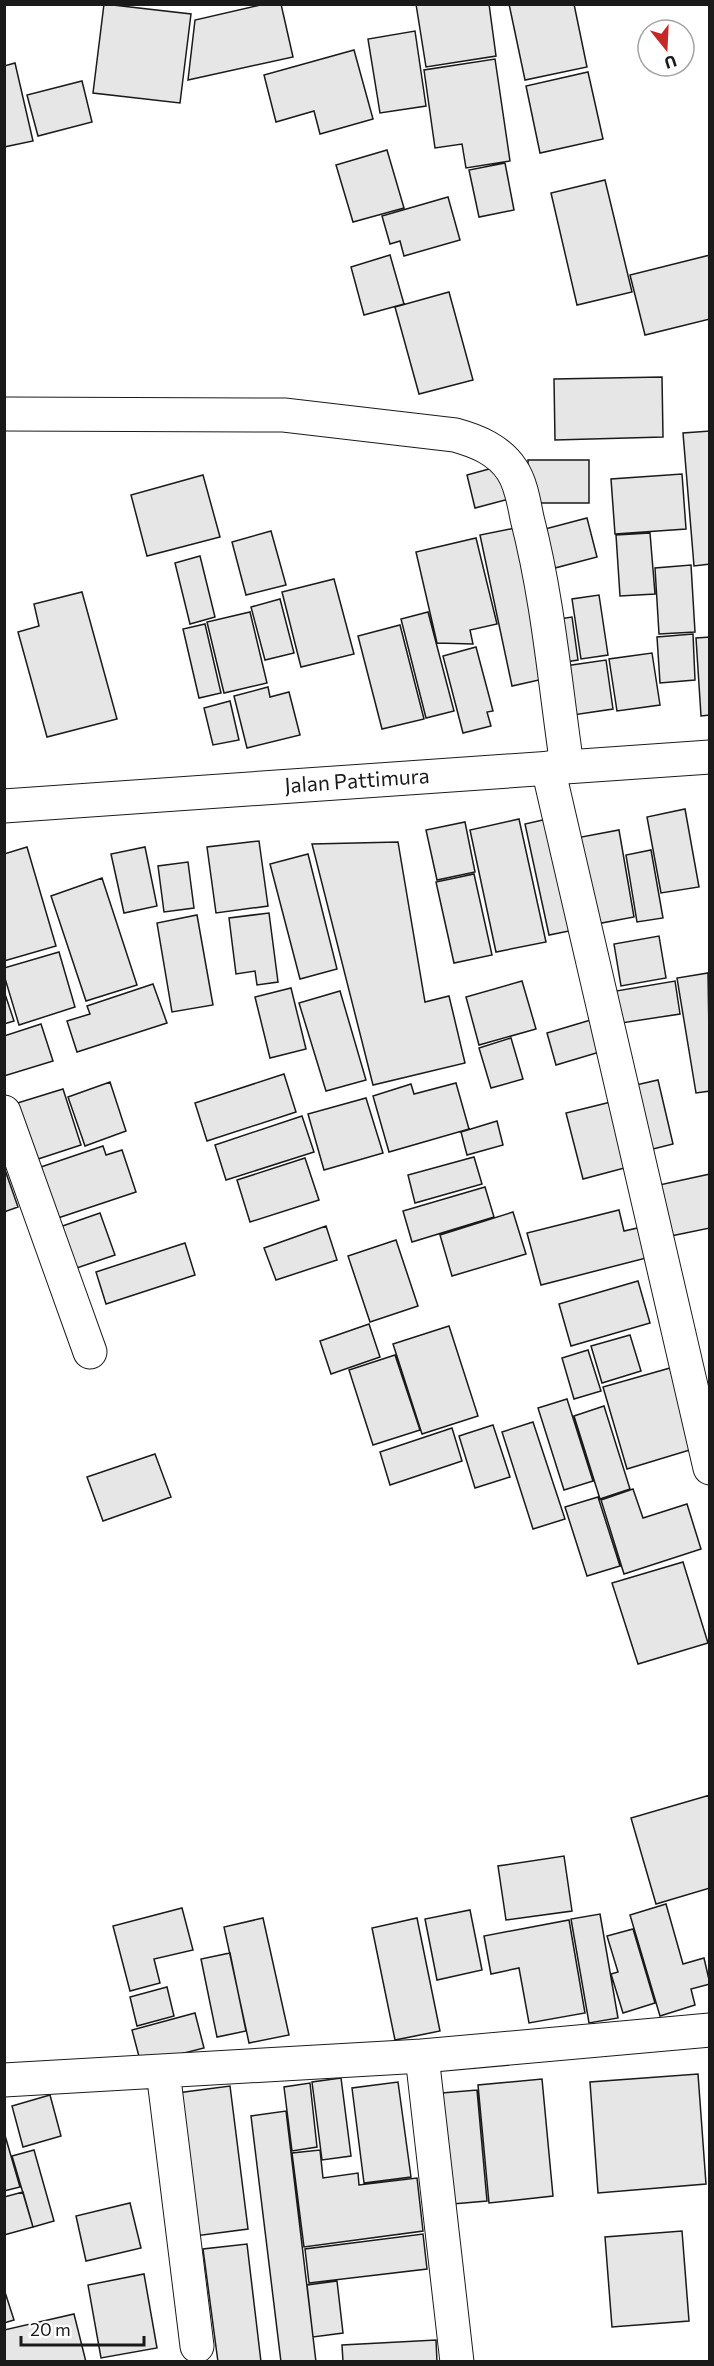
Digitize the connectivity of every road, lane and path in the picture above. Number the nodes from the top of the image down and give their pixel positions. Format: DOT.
graph roads {
  1 [pos="4,414"];
  2 [pos="710,757"];
  3 [pos="557,767"];
  4 [pos="4,806"];
  5 [pos="4,1112"];
  6 [pos="90,1352"];
  7 [pos="710,1468"];
  8 [pos="710,2030"];
  9 [pos="422,2056"];
  10 [pos="163,2071"];
  11 [pos="4,2080"];
  12 [pos="197,2346"];
  13 [pos="457,2361"];
  1 -- 3 [label="main road"];
  2 -- 3 [label="main road, Jalan Pattimura"];
  3 -- 4 [label="main road, Jalan Pattimura"];
  3 -- 7 [label="main road"];
  5 -- 6 [label="main road"];
  8 -- 9 [label="main road"];
  9 -- 10 [label="main road"];
  9 -- 13 [label="main road"];
  10 -- 11 [label="main road"];
  10 -- 12 [label="main road"];
}
